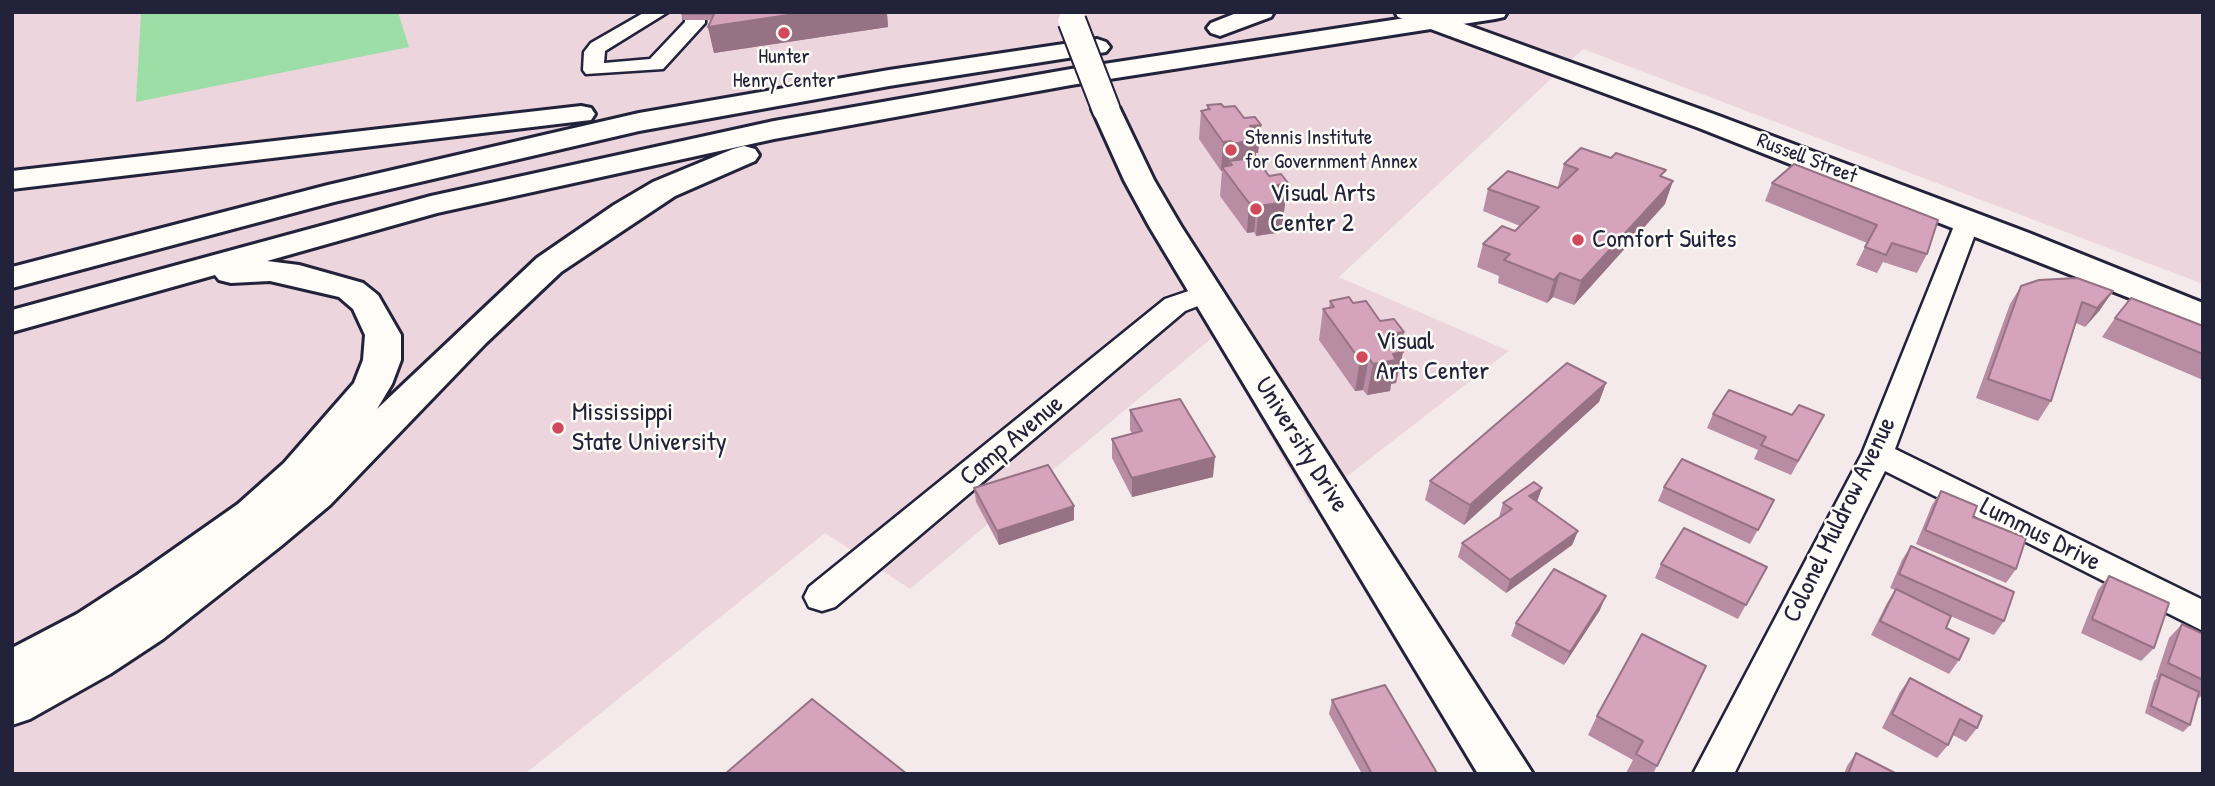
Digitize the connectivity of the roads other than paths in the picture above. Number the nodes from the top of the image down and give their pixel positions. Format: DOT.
graph roads {
  1 [pos="659,12"];
  2 [pos="695,12"];
  3 [pos="1495,12"];
  4 [pos="1273,15"];
  5 [pos="1071,16"];
  6 [pos="1421,17"];
  7 [pos="889,78"];
  8 [pos="971,95"];
  9 [pos="12,180"];
  10 [pos="1968,221"];
  11 [pos="12,278"];
  12 [pos="1206,293"];
  13 [pos="91,297"];
  14 [pos="2203,316"];
  15 [pos="12,321"];
  16 [pos="1878,454"];
  17 [pos="822,597"];
  18 [pos="2203,617"];
  19 [pos="12,671"];
  20 [pos="12,704"];
  21 [pos="1507,774"];
  22 [pos="1713,774"];
  1 -- 2 [label="street"];
  3 -- 6 [label="main road"];
  4 -- 7 [label="main road"];
  5 -- 12 [label="main road, University Drive, bridge"];
  6 -- 8 [label="main road"];
  6 -- 10 [label="main road, Russell Street"];
  7 -- 9 [label="main road"];
  7 -- 11 [label="main road"];
  8 -- 13 [label="main road"];
  8 -- 20 [label="main road"];
  10 -- 14 [label="main road, Russell Street"];
  10 -- 16 [label="street, Colonel Muldrow Avenue"];
  12 -- 17 [label="street, Camp Avenue"];
  12 -- 21 [label="main road, University Drive"];
  13 -- 15 [label="main road"];
  13 -- 19 [label="main road"];
  16 -- 18 [label="street, Lummus Drive"];
  16 -- 22 [label="street, Colonel Muldrow Avenue"];
}
